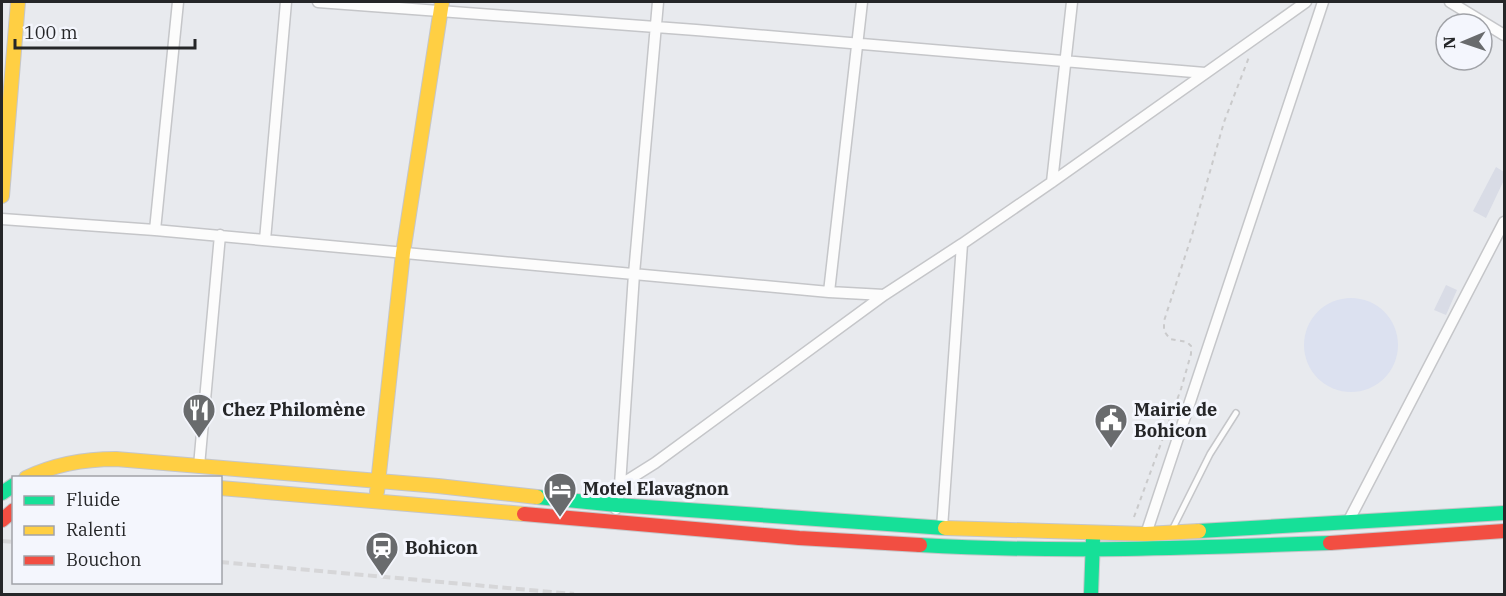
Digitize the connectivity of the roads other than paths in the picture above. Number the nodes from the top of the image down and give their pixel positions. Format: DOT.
graph roads {
  1 [pos="18,2"];
  2 [pos="178,2"];
  3 [pos="286,2"];
  4 [pos="318,2"];
  5 [pos="658,2"];
  6 [pos="862,2"];
  7 [pos="1072,2"];
  8 [pos="1306,2"];
  9 [pos="1323,2"];
  10 [pos="1450,2"];
  11 [pos="442,6"];
  12 [pos="655,27"];
  13 [pos="1504,35"];
  14 [pos="856,43"];
  15 [pos="1066,62"];
  16 [pos="1205,73"];
  17 [pos="1052,182"];
  18 [pos="2,196"];
  19 [pos="2,219"];
  20 [pos="1504,222"];
  21 [pos="155,230"];
  22 [pos="220,236"];
  23 [pos="265,240"];
  24 [pos="962,244"];
  25 [pos="403,253"];
  26 [pos="634,273"];
  27 [pos="829,292"];
  28 [pos="884,295"];
  29 [pos="1236,413"];
  30 [pos="199,466"];
  31 [pos="28,476"];
  32 [pos="378,482"];
  33 [pos="620,485"];
  34 [pos="222,488"];
  35 [pos="376,501"];
  36 [pos="617,505"];
  37 [pos="1504,513"];
  38 [pos="800,518"];
  39 [pos="614,521"];
  40 [pos="1348,522"];
  41 [pos="942,528"];
  42 [pos="988,529"];
  43 [pos="1504,531"];
  44 [pos="1171,532"];
  45 [pos="1092,533"];
  46 [pos="1146,534"];
  47 [pos="799,538"];
  48 [pos="989,548"];
  49 [pos="1093,550"];
  50 [pos="1091,594"];
  1 -- 18 [label="main road"];
  2 -- 21 [label="street"];
  3 -- 23 [label="street"];
  4 -- 11 [label="street"];
  5 -- 12 [label="street"];
  6 -- 14 [label="street"];
  7 -- 15 [label="street"];
  8 -- 16 [label="street"];
  9 -- 46 [label="street"];
  10 -- 13 [label="street"];
  11 -- 12 [label="street"];
  11 -- 25 [label="main road"];
  12 -- 14 [label="street"];
  12 -- 26 [label="street"];
  14 -- 15 [label="street"];
  14 -- 27 [label="street"];
  15 -- 16 [label="street"];
  15 -- 17 [label="street"];
  16 -- 17 [label="street"];
  17 -- 24 [label="street"];
  19 -- 21 [label="street"];
  20 -- 40 [label="street"];
  21 -- 22 [label="street"];
  22 -- 23 [label="street"];
  22 -- 30 [label="street"];
  23 -- 25 [label="street"];
  24 -- 28 [label="street"];
  24 -- 41 [label="street"];
  25 -- 26 [label="street"];
  25 -- 32 [label="main road"];
  26 -- 27 [label="street"];
  26 -- 33 [label="street"];
  27 -- 28 [label="street"];
  28 -- 33 [label="street"];
  29 -- 44 [label="lane"];
  30 -- 31 [label="main road"];
  30 -- 32 [label="main road"];
  32 -- 35 [label="main road"];
  32 -- 36 [label="main road"];
  33 -- 36 [label="street"];
  34 -- 35 [label="main road"];
  35 -- 39 [label="main road"];
  36 -- 38 [label="main road"];
  36 -- 39 [label="street"];
  37 -- 40 [label="main road"];
  38 -- 41 [label="main road"];
  38 -- 47 [label="main road"];
  39 -- 47 [label="main road"];
  40 -- 44 [label="main road"];
  41 -- 42 [label="main road"];
  42 -- 45 [label="main road"];
  42 -- 48 [label="main road"];
  43 -- 49 [label="main road"];
  44 -- 46 [label="main road"];
  45 -- 46 [label="main road"];
  45 -- 49 [label="main road"];
  47 -- 48 [label="main road"];
  48 -- 49 [label="main road"];
  49 -- 50 [label="main road"];
}
